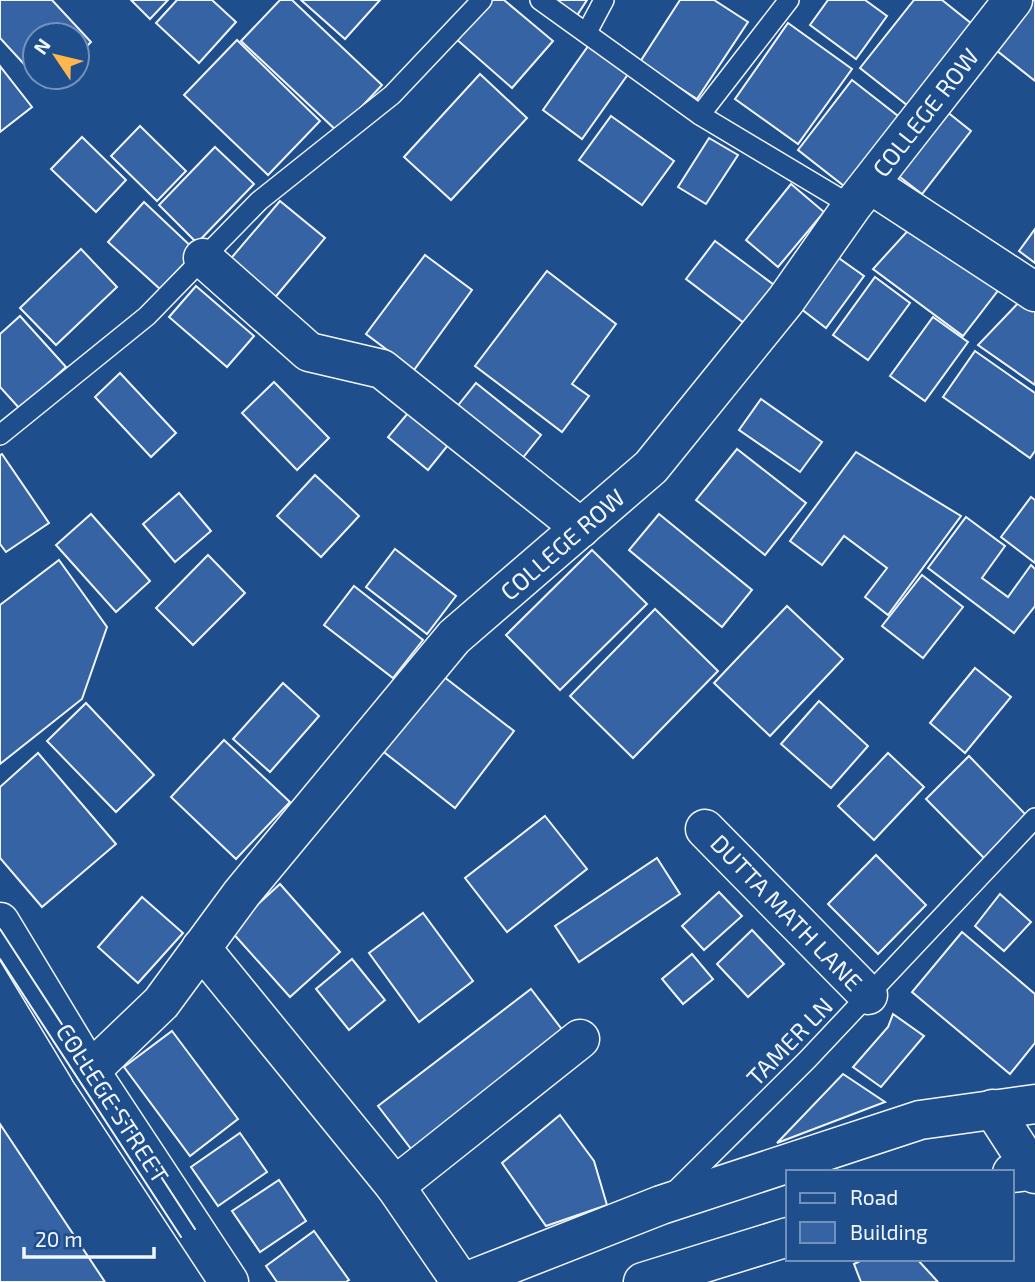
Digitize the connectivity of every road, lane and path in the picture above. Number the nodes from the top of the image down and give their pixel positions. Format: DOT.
graph roads {
  1 [pos="482,0"];
  2 [pos="540,0"];
  3 [pos="604,0"];
  4 [pos="789,0"];
  5 [pos="1013,0"];
  6 [pos="587,32"];
  7 [pos="700,115"];
  8 [pos="861,195"];
  9 [pos="204,258"];
  10 [pos="1035,292"];
  11 [pos="0,435"];
  12 [pos="580,528"];
  13 [pos="1035,818"];
  14 [pos="705,829"];
  15 [pos="0,922"];
  16 [pos="201,948"];
  17 [pos="868,995"];
  18 [pos="580,1039"];
  19 [pos="90,1071"];
  20 [pos="1035,1104"];
  21 [pos="993,1110"];
  22 [pos="1028,1172"];
  23 [pos="395,1186"];
  24 [pos="661,1205"];
  25 [pos="786,1238"];
  26 [pos="229,1282"];
  27 [pos="463,1282"];
  28 [pos="643,1282"];
  1 -- 9 [label="lane"];
  2 -- 6 [label="lane"];
  3 -- 6 [label="lane"];
  4 -- 7 [label="lane"];
  5 -- 8 [label="street, COLLEGE ROW"];
  6 -- 7 [label="lane"];
  7 -- 8 [label="lane"];
  8 -- 10 [label="street"];
  8 -- 12 [label="street, COLLEGE ROW"];
  9 -- 11 [label="lane"];
  9 -- 12 [label="street"];
  12 -- 16 [label="street, COLLEGE ROW"];
  13 -- 17 [label="lane, TAMER LN"];
  14 -- 17 [label="street, DUTTA MATH LANE"];
  15 -- 19 [label="street, COLLEGE STREET"];
  16 -- 19 [label="street, COLLEGE ROW"];
  16 -- 23 [label="street"];
  17 -- 24 [label="lane, TAMER LN"];
  18 -- 23 [label="street"];
  19 -- 26 [label="street, COLLEGE STREET"];
  20 -- 21 [label="street"];
  21 -- 22 [label="street"];
  21 -- 24 [label="street"];
  23 -- 27 [label="street"];
  24 -- 27 [label="street"];
  25 -- 28 [label="street"];
}
